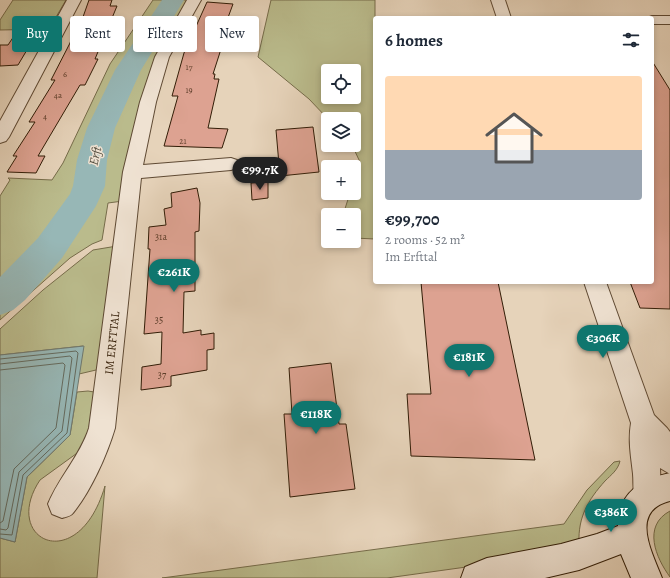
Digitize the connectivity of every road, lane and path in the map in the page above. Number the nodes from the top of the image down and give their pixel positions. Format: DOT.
graph roads {
  1 [pos="74,0"];
  2 [pos="194,0"];
  3 [pos="498,0"];
  4 [pos="503,16"];
  5 [pos="654,20"];
  6 [pos="670,20"];
  7 [pos="0,137"];
  8 [pos="232,164"];
  9 [pos="132,172"];
  10 [pos="596,284"];
  11 [pos="644,423"];
  12 [pos="670,460"];
  13 [pos="658,491"];
  14 [pos="62,504"];
  15 [pos="631,535"];
  16 [pos="476,578"];
  17 [pos="647,578"];
  1 -- 7 [label="street"];
  2 -- 9 [label="street, IM ERFTTAL"];
  3 -- 4 [label="street"];
  5 -- 6 [label="street"];
  8 -- 9 [label="street"];
  9 -- 14 [label="street, IM ERFTTAL"];
  10 -- 11 [label="street"];
  11 -- 12 [label="street"];
  11 -- 13 [label="street"];
  13 -- 15 [label="street"];
  15 -- 16 [label="street"];
  15 -- 17 [label="street"];
}
